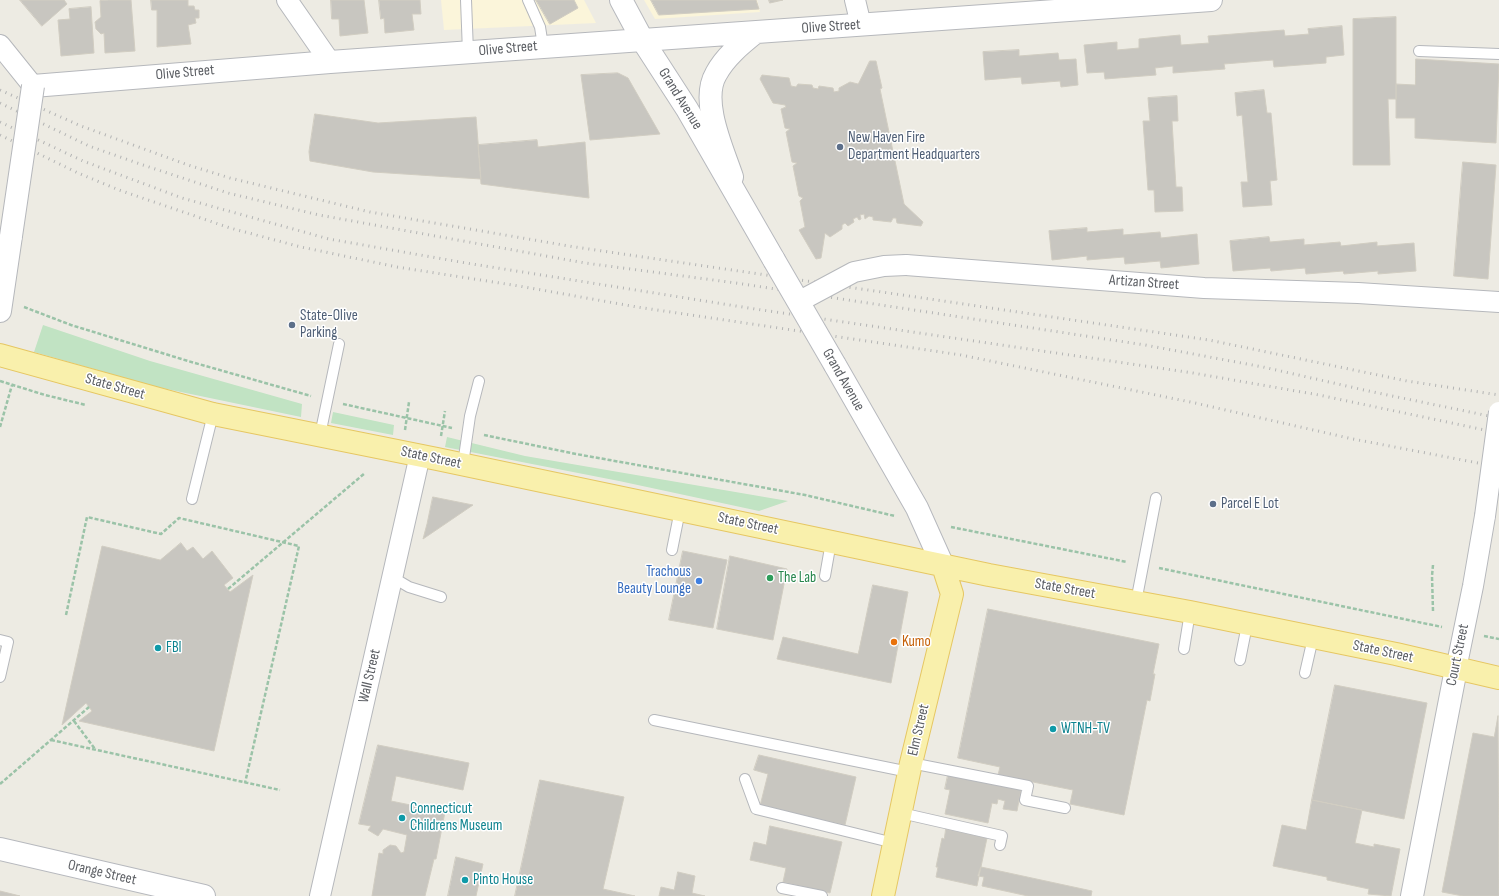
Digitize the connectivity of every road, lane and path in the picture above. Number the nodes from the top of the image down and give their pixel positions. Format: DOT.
graph roads {
  1 [pos="287,0"];
  2 [pos="466,0"];
  3 [pos="528,0"];
  4 [pos="621,0"];
  5 [pos="855,0"];
  6 [pos="1211,0"];
  7 [pos="861,25"];
  8 [pos="756,32"];
  9 [pos="643,41"];
  10 [pos="0,45"];
  11 [pos="543,46"];
  12 [pos="1419,51"];
  13 [pos="468,52"];
  14 [pos="1499,54"];
  15 [pos="330,62"];
  16 [pos="33,86"];
  17 [pos="738,198"];
  18 [pos="798,302"];
  19 [pos="1499,302"];
  20 [pos="0,311"];
  21 [pos="36,312"];
  22 [pos="339,344"];
  23 [pos="0,355"];
  24 [pos="479,381"];
  25 [pos="12,385"];
  26 [pos="326,400"];
  27 [pos="409,402"];
  28 [pos="445,411"];
  29 [pos="1499,412"];
  30 [pos="213,414"];
  31 [pos="406,419"];
  32 [pos="442,427"];
  33 [pos="0,428"];
  34 [pos="468,431"];
  35 [pos="320,435"];
  36 [pos="404,435"];
  37 [pos="440,438"];
  38 [pos="420,455"];
  39 [pos="462,464"];
  40 [pos="365,473"];
  41 [pos="1156,498"];
  42 [pos="192,499"];
  43 [pos="680,510"];
  44 [pos="924,522"];
  45 [pos="283,542"];
  46 [pos="831,542"];
  47 [pos="672,550"];
  48 [pos="1143,565"];
  49 [pos="1433,565"];
  50 [pos="943,566"];
  51 [pos="825,576"];
  52 [pos="392,577"];
  53 [pos="228,589"];
  54 [pos="441,597"];
  55 [pos="1136,602"];
  56 [pos="1433,611"];
  57 [pos="1190,612"];
  58 [pos="66,615"];
  59 [pos="1247,625"];
  60 [pos="1464,632"];
  61 [pos="1313,638"];
  62 [pos="0,640"];
  63 [pos="1184,649"];
  64 [pos="1240,660"];
  65 [pos="1456,669"];
  66 [pos="1304,673"];
  67 [pos="0,677"];
  68 [pos="1499,678"];
  69 [pos="89,707"];
  70 [pos="654,720"];
  71 [pos="74,721"];
  72 [pos="51,740"];
  73 [pos="96,750"];
  74 [pos="910,768"];
  75 [pos="745,779"];
  76 [pos="245,783"];
  77 [pos="0,784"];
  78 [pos="280,790"];
  79 [pos="1065,808"];
  80 [pos="901,813"];
  81 [pos="894,843"];
  82 [pos="1000,845"];
  83 [pos="0,849"];
  84 [pos="782,888"];
  85 [pos="204,896"];
  86 [pos="320,896"];
  87 [pos="822,896"];
  88 [pos="883,896"];
  89 [pos="1412,896"];
  1 -- 15 [label="street"];
  2 -- 13 [label="lane"];
  3 -- 11 [label="lane"];
  4 -- 9 [label="street, Grand Avenue"];
  5 -- 7 [label="street"];
  6 -- 7 [label="street, Olive Street"];
  7 -- 8 [label="street, Olive Street"];
  8 -- 9 [label="street, Olive Street"];
  8 -- 17 [label="street, Grand Avenue"];
  9 -- 11 [label="street, Olive Street"];
  9 -- 17 [label="street, Grand Avenue"];
  10 -- 16 [label="street"];
  11 -- 13 [label="street, Olive Street"];
  12 -- 14 [label="lane"];
  13 -- 15 [label="street, Olive Street"];
  15 -- 16 [label="street, Olive Street"];
  16 -- 20 [label="street, bridge"];
  17 -- 18 [label="street, Grand Avenue, bridge"];
  18 -- 19 [label="street, Artizan Street, bridge"];
  18 -- 44 [label="street, Grand Avenue, bridge"];
  21 -- 26 [label="path"];
  22 -- 26 [label="lane"];
  23 -- 30 [label="main road, State Street"];
  24 -- 34 [label="lane"];
  25 -- 33 [label="path"];
  26 -- 31 [label="path"];
  26 -- 35 [label="lane"];
  27 -- 31 [label="path"];
  28 -- 32 [label="path"];
  29 -- 60 [label="street, Court Street, bridge"];
  30 -- 35 [label="main road, State Street"];
  30 -- 42 [label="lane"];
  31 -- 32 [label="path"];
  31 -- 36 [label="path"];
  32 -- 34 [label="path"];
  32 -- 37 [label="path"];
  34 -- 39 [label="lane"];
  34 -- 44 [label="path"];
  35 -- 38 [label="main road, State Street"];
  38 -- 39 [label="main road, State Street"];
  38 -- 52 [label="street, Wall Street"];
  39 -- 43 [label="main road, State Street"];
  40 -- 45 [label="path"];
  41 -- 48 [label="lane"];
  43 -- 46 [label="main road, State Street"];
  43 -- 47 [label="lane"];
  44 -- 48 [label="path"];
  44 -- 50 [label="street, Grand Avenue"];
  45 -- 53 [label="path"];
  45 -- 58 [label="path"];
  45 -- 76 [label="path"];
  46 -- 50 [label="main road, State Street"];
  46 -- 51 [label="lane"];
  48 -- 55 [label="lane"];
  48 -- 60 [label="path"];
  49 -- 56 [label="path"];
  50 -- 55 [label="main road, State Street"];
  50 -- 74 [label="main road, Elm Street"];
  52 -- 54 [label="lane"];
  52 -- 86 [label="street, Wall Street"];
  55 -- 57 [label="main road, State Street"];
  57 -- 59 [label="main road, State Street"];
  57 -- 63 [label="lane"];
  59 -- 61 [label="main road, State Street"];
  59 -- 64 [label="lane"];
  60 -- 65 [label="street, Court Street"];
  61 -- 65 [label="main road, State Street"];
  61 -- 66 [label="lane"];
  62 -- 67 [label="lane"];
  65 -- 68 [label="main road, State Street"];
  65 -- 89 [label="street, Court Street"];
  69 -- 71 [label="path"];
  70 -- 74 [label="lane"];
  71 -- 72 [label="path"];
  71 -- 73 [label="path"];
  72 -- 73 [label="path"];
  72 -- 77 [label="path"];
  73 -- 76 [label="path"];
  74 -- 79 [label="lane"];
  74 -- 80 [label="main road, Elm Street"];
  75 -- 81 [label="lane"];
  76 -- 78 [label="path"];
  80 -- 81 [label="main road, Elm Street"];
  80 -- 82 [label="lane"];
  81 -- 88 [label="main road, Elm Street"];
  83 -- 85 [label="street, Orange Street"];
  84 -- 87 [label="lane"];
}
